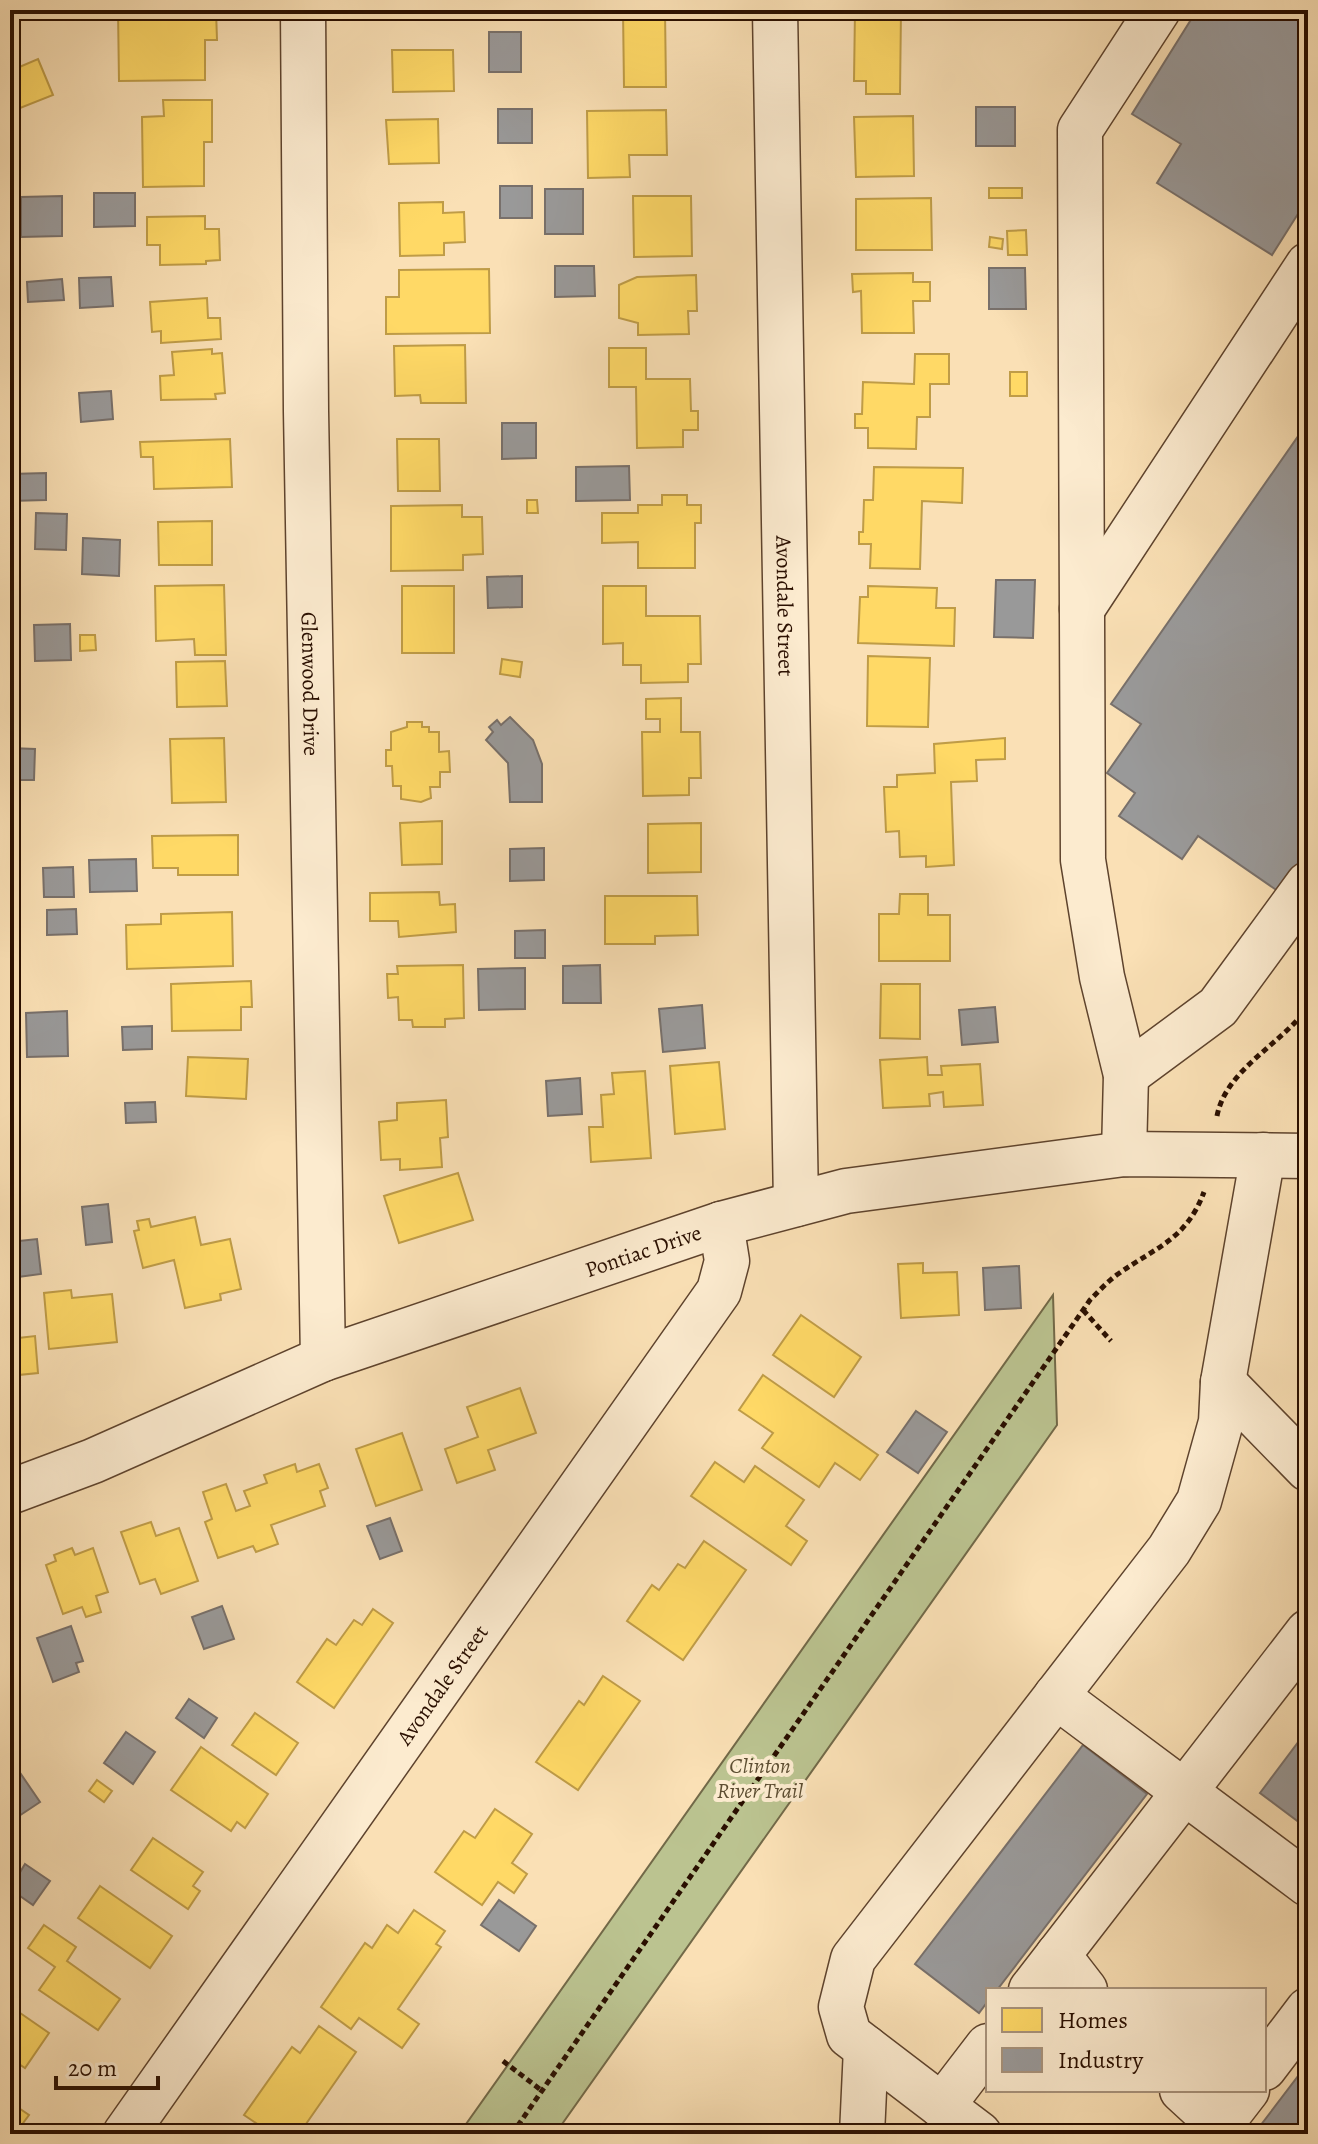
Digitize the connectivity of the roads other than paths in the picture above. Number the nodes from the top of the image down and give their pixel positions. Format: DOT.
graph roads {
  1 [pos="303,10"];
  2 [pos="775,10"];
  3 [pos="1158,10"];
  4 [pos="1308,265"];
  5 [pos="1082,609"];
  6 [pos="1308,884"];
  7 [pos="1126,1075"];
  8 [pos="1124,1154"];
  9 [pos="1263,1155"];
  10 [pos="1308,1156"];
  11 [pos="796,1204"];
  12 [pos="721,1224"];
  13 [pos="323,1359"];
  14 [pos="1223,1382"];
  15 [pos="1308,1469"];
  16 [pos="10,1492"];
  17 [pos="1308,1632"];
  18 [pos="1056,1696"];
  19 [pos="1184,1792"];
  20 [pos="1308,1884"];
  21 [pos="1058,1955"];
  22 [pos="1033,1988"];
  23 [pos="1083,1988"];
  24 [pos="1308,2010"];
  25 [pos="866,2048"];
  26 [pos="986,2049"];
  27 [pos="1266,2065"];
  28 [pos="1184,2092"];
  29 [pos="1245,2092"];
  30 [pos="942,2106"];
  31 [pos="125,2134"];
  32 [pos="862,2134"];
  33 [pos="979,2134"];
  1 -- 13 [label="street, Glenwood Drive"];
  2 -- 11 [label="street, Avondale Street"];
  3 -- 5 [label="street"];
  4 -- 5 [label="street"];
  5 -- 7 [label="street"];
  6 -- 7 [label="street"];
  7 -- 8 [label="street"];
  8 -- 9 [label="street, Pontiac Drive"];
  8 -- 11 [label="street, Pontiac Drive"];
  9 -- 10 [label="street, Pontiac Drive"];
  9 -- 14 [label="street"];
  11 -- 12 [label="street, Pontiac Drive"];
  12 -- 13 [label="street, Pontiac Drive"];
  12 -- 31 [label="street, Avondale Street"];
  13 -- 16 [label="street, Pontiac Drive"];
  14 -- 15 [label="street"];
  14 -- 18 [label="street"];
  17 -- 19 [label="street"];
  18 -- 19 [label="street"];
  18 -- 25 [label="street"];
  19 -- 20 [label="street"];
  19 -- 21 [label="street"];
  21 -- 22 [label="street"];
  21 -- 23 [label="street"];
  24 -- 27 [label="street"];
  25 -- 30 [label="street"];
  25 -- 32 [label="street"];
  26 -- 30 [label="street"];
  28 -- 29 [label="street"];
  30 -- 33 [label="street"];
}
